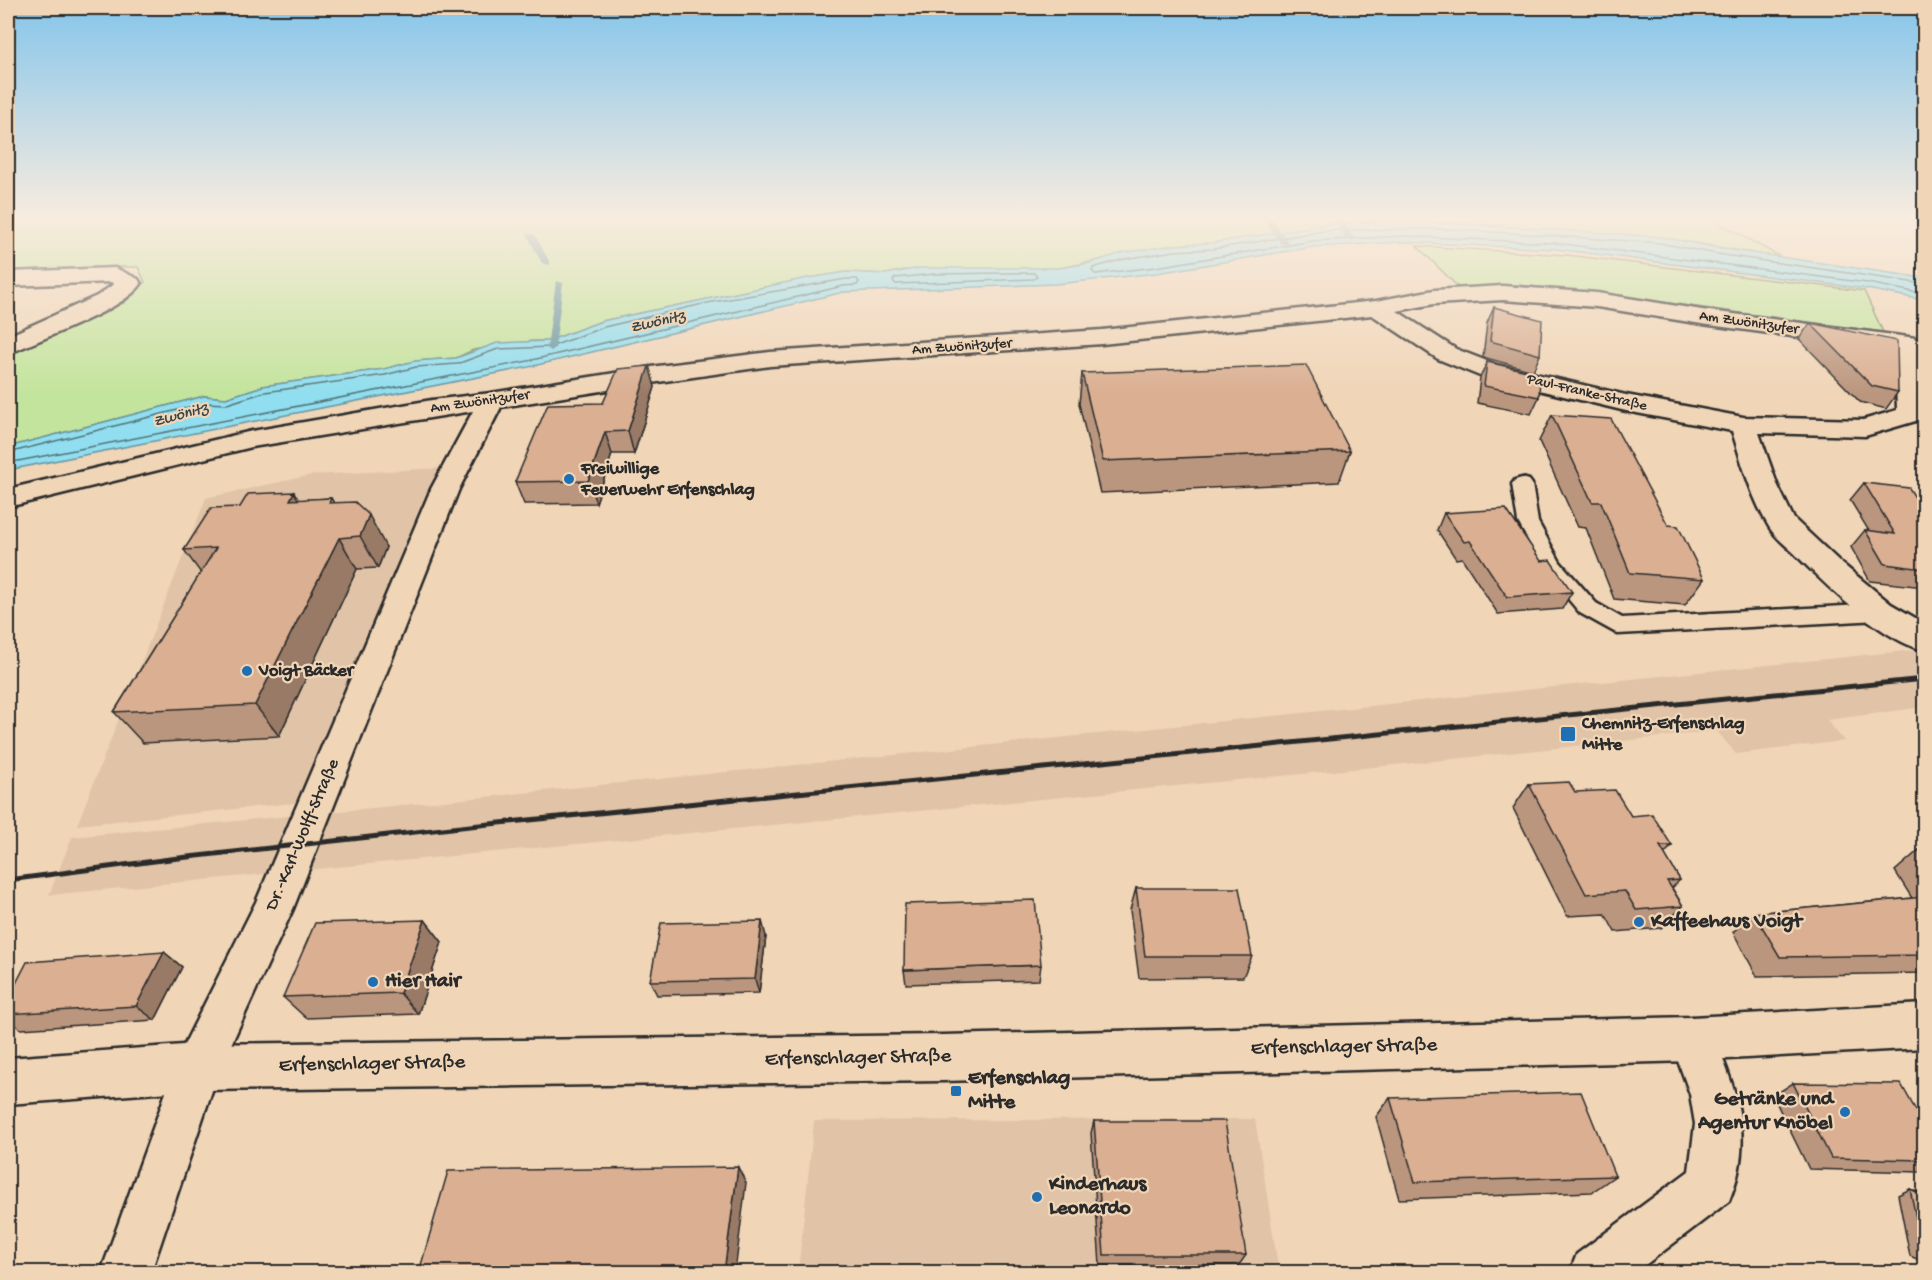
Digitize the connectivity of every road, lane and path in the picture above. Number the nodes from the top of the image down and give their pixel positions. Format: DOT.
graph roads {
  1 [pos="8,279"];
  2 [pos="1376,308"];
  3 [pos="8,345"];
  4 [pos="1916,345"];
  5 [pos="491,401"];
  6 [pos="1918,414"];
  7 [pos="1743,425"];
  8 [pos="1522,484"];
  9 [pos="8,498"];
  10 [pos="1880,612"];
  11 [pos="1924,638"];
  12 [pos="1924,1026"];
  13 [pos="1692,1039"];
  14 [pos="197,1067"];
  15 [pos="8,1081"];
  16 [pos="126,1272"];
  17 [pos="1595,1272"];
  1 -- 3 [label="street"];
  2 -- 4 [label="street, Am Zwönitzufer"];
  2 -- 5 [label="street, Am Zwönitzufer"];
  2 -- 7 [label="street, Paul-Franke-Straße"];
  4 -- 6 [label="street, Paul-Franke-Straße"];
  5 -- 9 [label="street, Am Zwönitzufer"];
  5 -- 14 [label="street, Dr.-Karl-Wolff-Straße"];
  6 -- 7 [label="street, Paul-Franke-Straße"];
  7 -- 10 [label="street"];
  8 -- 10 [label="lane"];
  10 -- 11 [label="street"];
  12 -- 13 [label="street, Erfenschlager Straße"];
  13 -- 14 [label="street, Erfenschlager Straße"];
  13 -- 17 [label="street"];
  14 -- 15 [label="street, Erfenschlager Straße"];
  14 -- 16 [label="street, Dr.-Karl-Wolff-Straße"];
}
